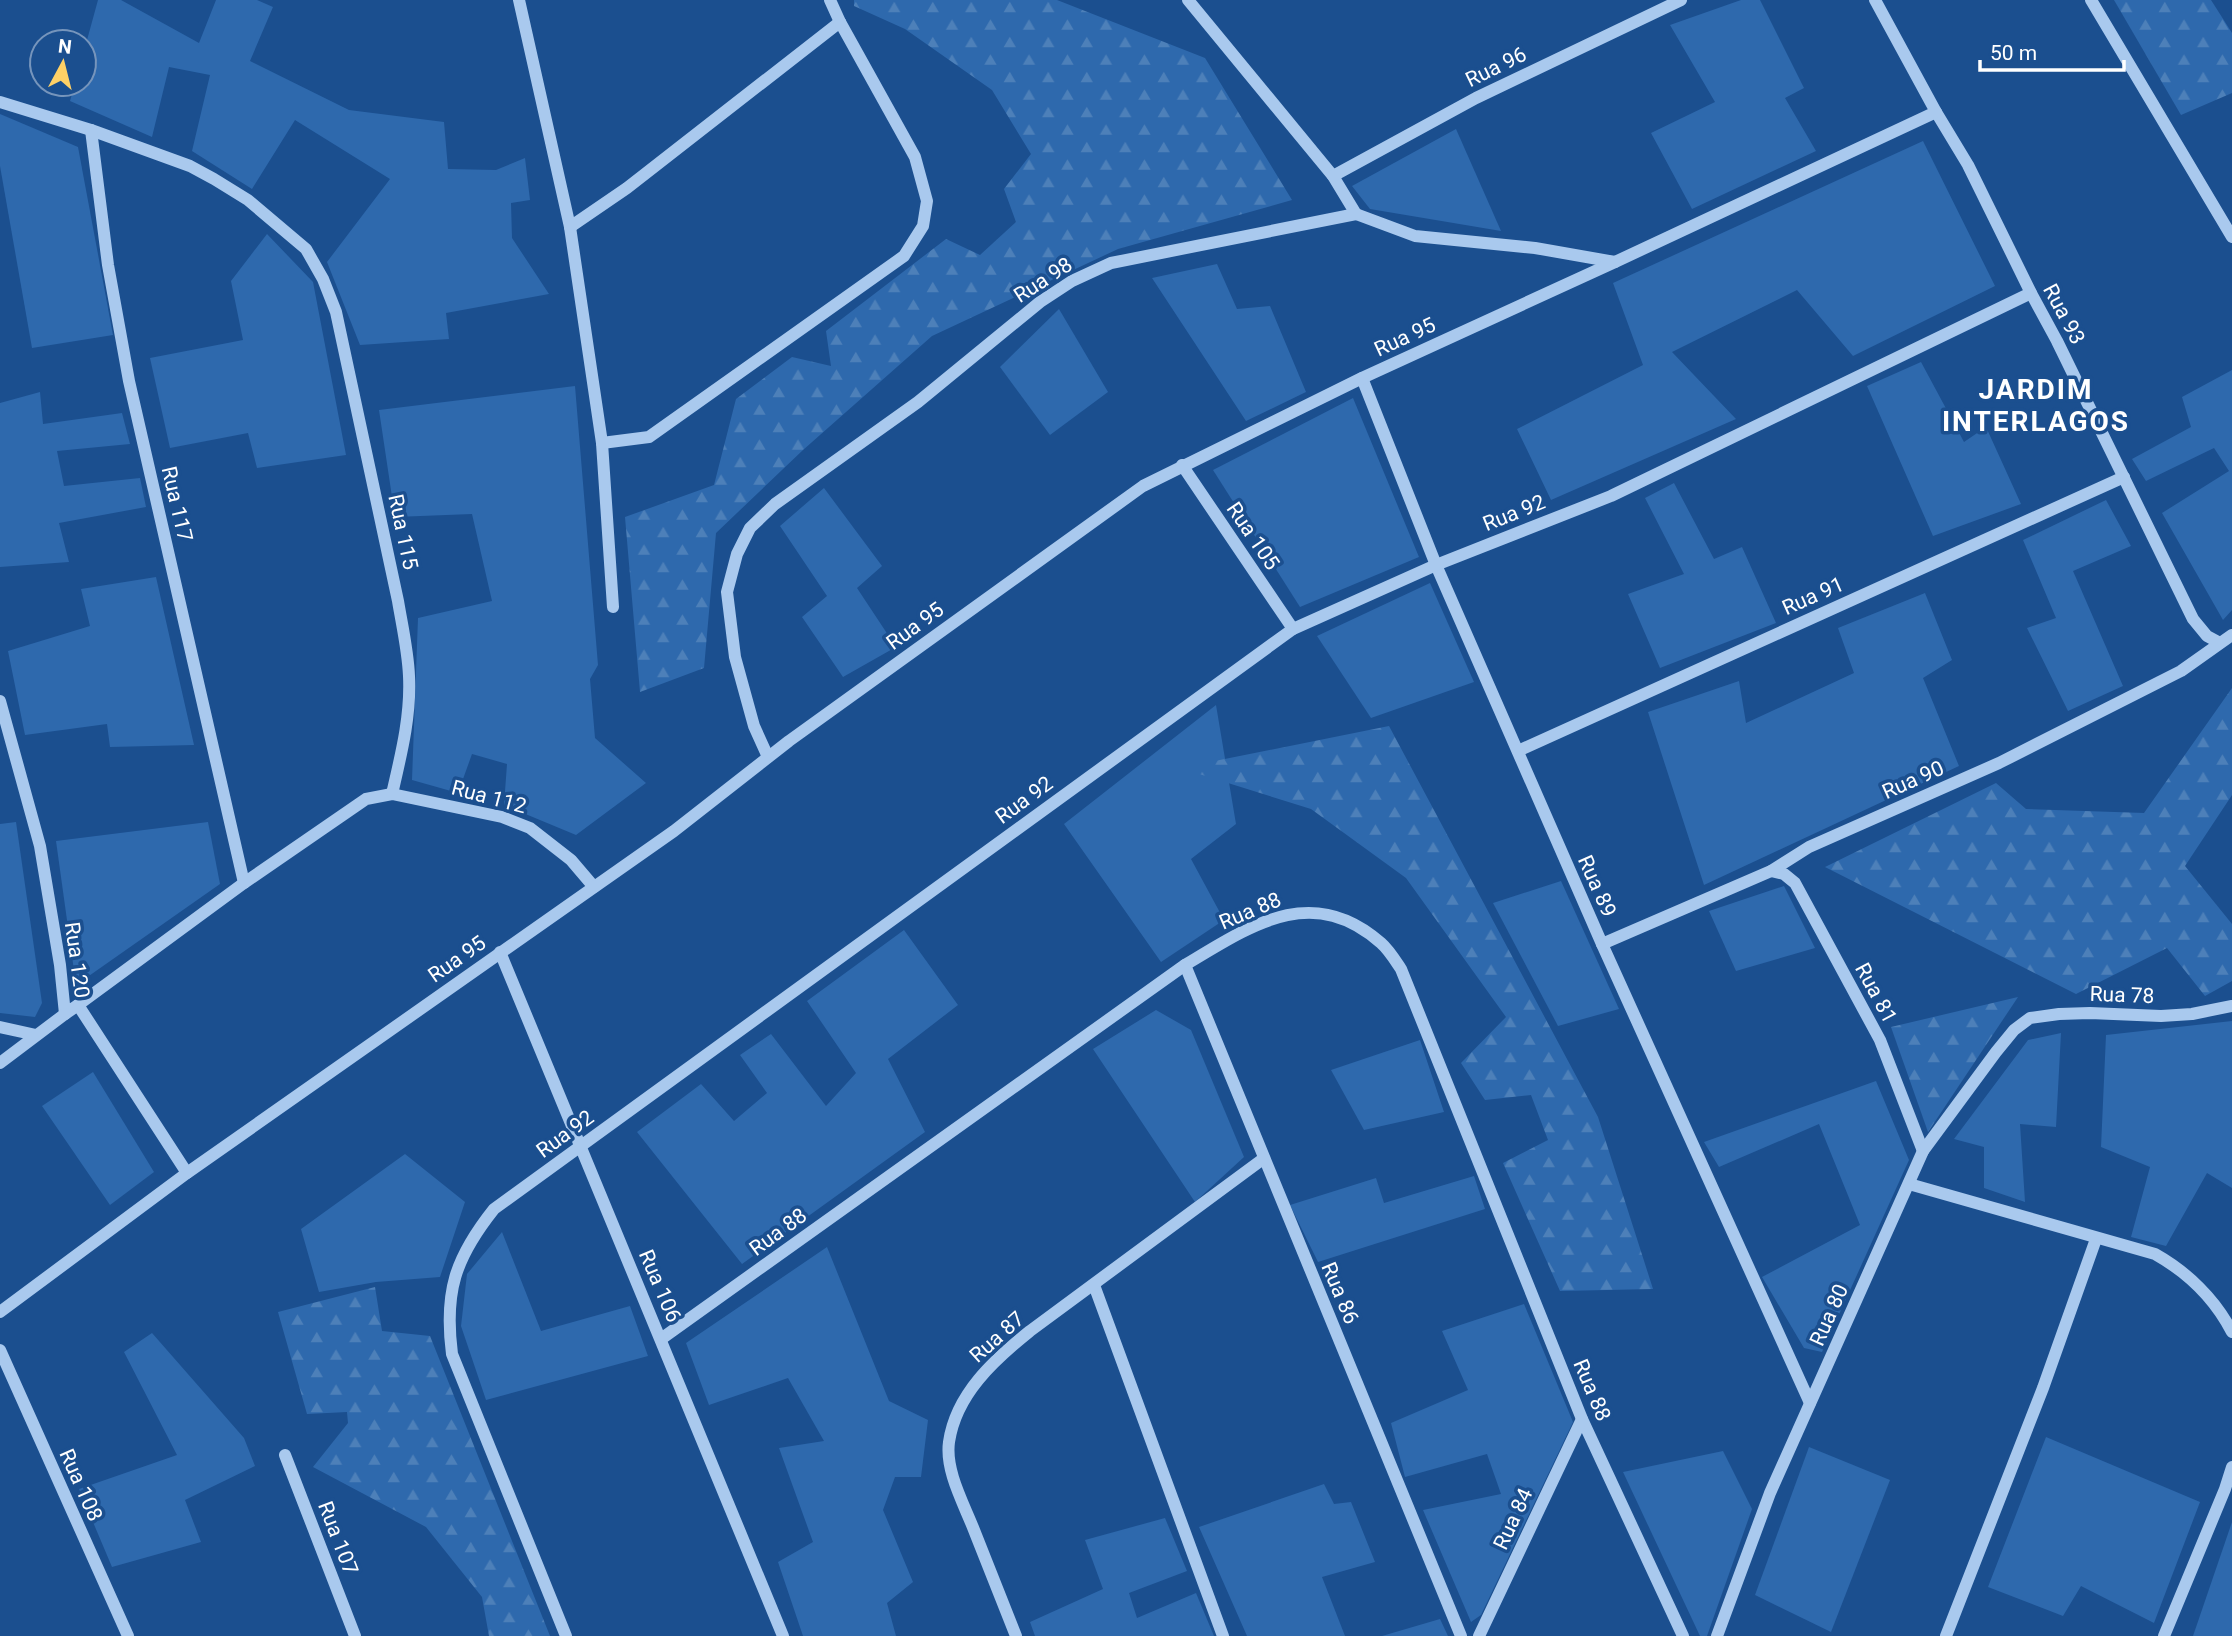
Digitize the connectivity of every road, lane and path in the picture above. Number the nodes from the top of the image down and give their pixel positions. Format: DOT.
graph roads {
  1 [pos="519,0"];
  2 [pos="830,0"];
  3 [pos="1681,0"];
  4 [pos="1875,0"];
  5 [pos="2091,0"];
  6 [pos="1195,2"];
  7 [pos="840,22"];
  8 [pos="0,102"];
  9 [pos="1936,112"];
  10 [pos="91,130"];
  11 [pos="1332,176"];
  12 [pos="1356,214"];
  13 [pos="570,227"];
  14 [pos="2232,237"];
  15 [pos="1615,262"];
  16 [pos="2031,293"];
  17 [pos="1362,378"];
  18 [pos="602,443"];
  19 [pos="1182,465"];
  20 [pos="2123,477"];
  21 [pos="1436,565"];
  22 [pos="613,607"];
  23 [pos="1293,629"];
  24 [pos="2232,635"];
  25 [pos="2220,643"];
  26 [pos="0,701"];
  27 [pos="1518,751"];
  28 [pos="768,757"];
  29 [pos="392,794"];
  30 [pos="1771,871"];
  31 [pos="244,883"];
  32 [pos="594,887"];
  33 [pos="1602,944"];
  34 [pos="500,952"];
  35 [pos="1185,965"];
  36 [pos="78,1005"];
  37 [pos="2232,1006"];
  38 [pos="65,1014"];
  39 [pos="0,1027"];
  40 [pos="2014,1030"];
  41 [pos="36,1035"];
  42 [pos="0,1063"];
  43 [pos="580,1146"];
  44 [pos="1923,1151"];
  45 [pos="1263,1159"];
  46 [pos="187,1173"];
  47 [pos="1909,1184"];
  48 [pos="2096,1239"];
  49 [pos="1094,1285"];
  50 [pos="0,1312"];
  51 [pos="2232,1332"];
  52 [pos="661,1339"];
  53 [pos="0,1350"];
  54 [pos="1810,1403"];
  55 [pos="1582,1419"];
  56 [pos="285,1455"];
  57 [pos="2232,1467"];
  58 [pos="128,1636"];
  59 [pos="355,1636"];
  60 [pos="566,1636"];
  61 [pos="783,1636"];
  62 [pos="1016,1636"];
  63 [pos="1223,1636"];
  64 [pos="1461,1636"];
  65 [pos="1479,1636"];
  66 [pos="1684,1636"];
  67 [pos="1717,1636"];
  68 [pos="1946,1636"];
  69 [pos="2164,1636"];
  1 -- 13 [label="street"];
  2 -- 7 [label="street"];
  3 -- 11 [label="street, Rua 96"];
  4 -- 9 [label="street, Rua 93"];
  5 -- 14 [label="street"];
  6 -- 11 [label="street"];
  7 -- 13 [label="street"];
  7 -- 18 [label="street"];
  8 -- 10 [label="street, Rua 115"];
  9 -- 15 [label="street, Rua 95"];
  9 -- 16 [label="street, Rua 93"];
  10 -- 29 [label="street, Rua 115"];
  10 -- 31 [label="street, Rua 117"];
  11 -- 12 [label="street"];
  12 -- 15 [label="street"];
  12 -- 28 [label="street, Rua 98"];
  13 -- 18 [label="street"];
  15 -- 17 [label="street, Rua 95"];
  16 -- 20 [label="street, Rua 93"];
  16 -- 21 [label="street, Rua 92"];
  17 -- 19 [label="street, Rua 95"];
  17 -- 21 [label="street, Rua 89"];
  18 -- 22 [label="street"];
  19 -- 23 [label="street, Rua 105"];
  19 -- 28 [label="street, Rua 95"];
  20 -- 25 [label="street, Rua 93"];
  20 -- 27 [label="street, Rua 91"];
  21 -- 23 [label="street, Rua 92"];
  21 -- 27 [label="street, Rua 89"];
  23 -- 43 [label="street, Rua 92"];
  24 -- 25 [label="street, Rua 90"];
  25 -- 30 [label="street, Rua 90"];
  26 -- 38 [label="street, Rua 120"];
  27 -- 33 [label="street, Rua 89"];
  28 -- 32 [label="street, Rua 95"];
  29 -- 31 [label="street"];
  29 -- 32 [label="street, Rua 112"];
  30 -- 33 [label="street, Rua 90"];
  30 -- 44 [label="street, Rua 81"];
  31 -- 36 [label="street"];
  32 -- 34 [label="street, Rua 95"];
  33 -- 54 [label="street, Rua 89"];
  34 -- 43 [label="street, Rua 106"];
  34 -- 46 [label="street, Rua 95"];
  35 -- 45 [label="street, Rua 86"];
  35 -- 52 [label="street, Rua 88"];
  35 -- 55 [label="street, Rua 88"];
  36 -- 38 [label="street, Rua 120"];
  36 -- 46 [label="street, Rua 120"];
  37 -- 40 [label="street, Rua 78"];
  38 -- 41 [label="street"];
  39 -- 41 [label="street"];
  40 -- 44 [label="street, Rua 80"];
  41 -- 42 [label="street"];
  43 -- 52 [label="street, Rua 106"];
  43 -- 60 [label="street, Rua 92"];
  44 -- 47 [label="street, Rua 80"];
  45 -- 49 [label="street, Rua 87"];
  45 -- 64 [label="street, Rua 86"];
  46 -- 50 [label="street, Rua 95"];
  47 -- 48 [label="street"];
  47 -- 54 [label="street, Rua 80"];
  48 -- 51 [label="street"];
  48 -- 68 [label="street"];
  49 -- 62 [label="street, Rua 87"];
  49 -- 63 [label="street"];
  52 -- 61 [label="street, Rua 106"];
  53 -- 58 [label="street, Rua 108"];
  54 -- 67 [label="street, Rua 80"];
  55 -- 65 [label="street, Rua 84"];
  55 -- 66 [label="street, Rua 88"];
  56 -- 59 [label="street, Rua 107"];
  57 -- 69 [label="street"];
}
